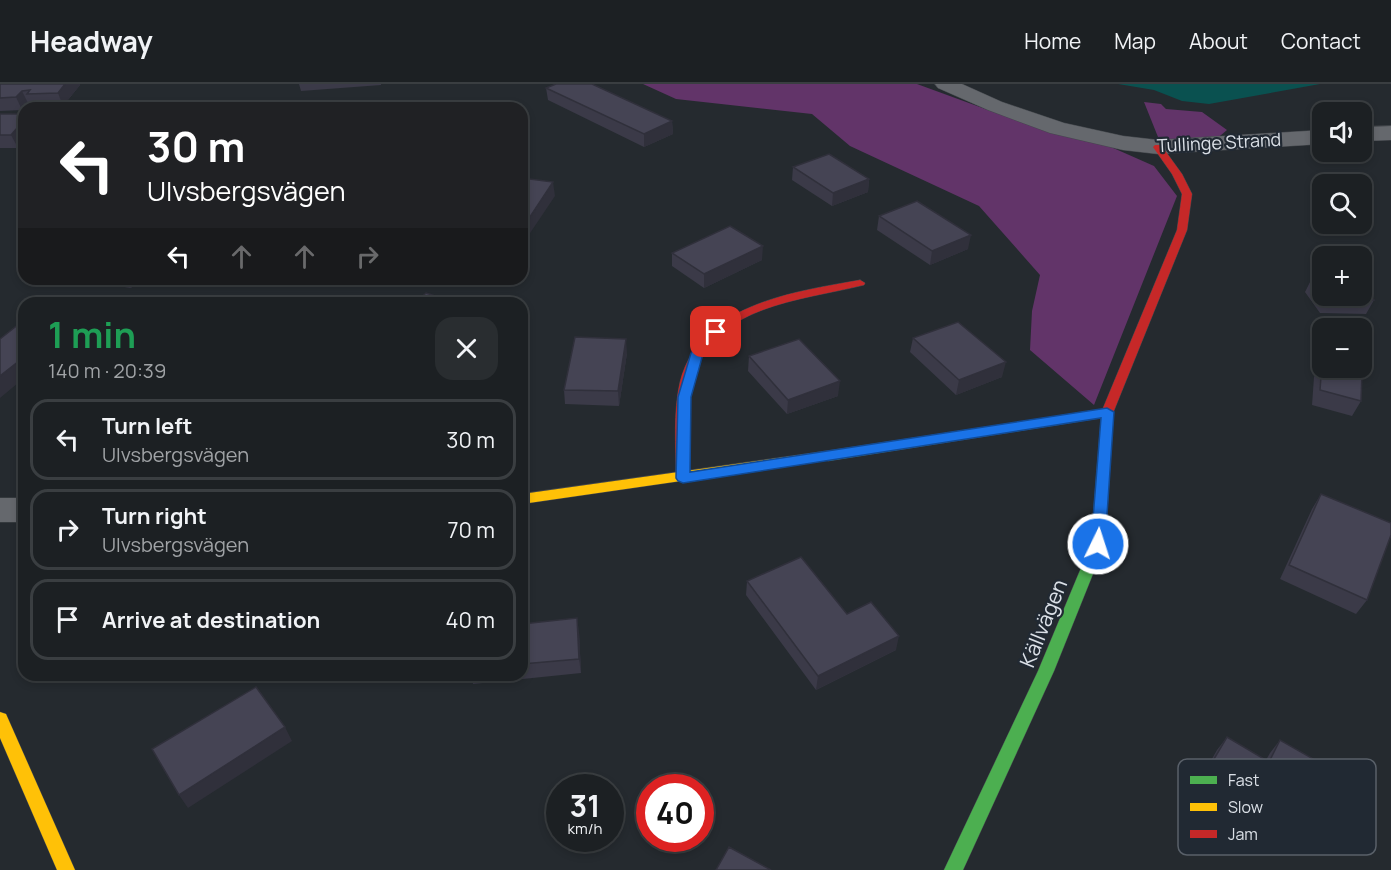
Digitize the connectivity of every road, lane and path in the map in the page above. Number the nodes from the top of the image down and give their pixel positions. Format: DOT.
graph roads {
  1 [pos="945,84"];
  2 [pos="1391,133"];
  3 [pos="1372,134"];
  4 [pos="1312,138"];
  5 [pos="1158,147"];
  6 [pos="860,283"];
  7 [pos="1107,412"];
  8 [pos="683,478"];
  9 [pos="528,498"];
  10 [pos="0,510"];
  11 [pos="18,510"];
  12 [pos="0,719"];
  13 [pos="66,870"];
  14 [pos="953,870"];
  1 -- 5 [label="street, Tullinge Strand"];
  2 -- 3 [label="street"];
  4 -- 5 [label="street, Tullinge Strand"];
  5 -- 7 [label="street, Källvägen"];
  6 -- 8 [label="street"];
  7 -- 8 [label="street"];
  7 -- 14 [label="street, Källvägen"];
  8 -- 9 [label="street"];
  10 -- 11 [label="street"];
  12 -- 13 [label="street"];
}
